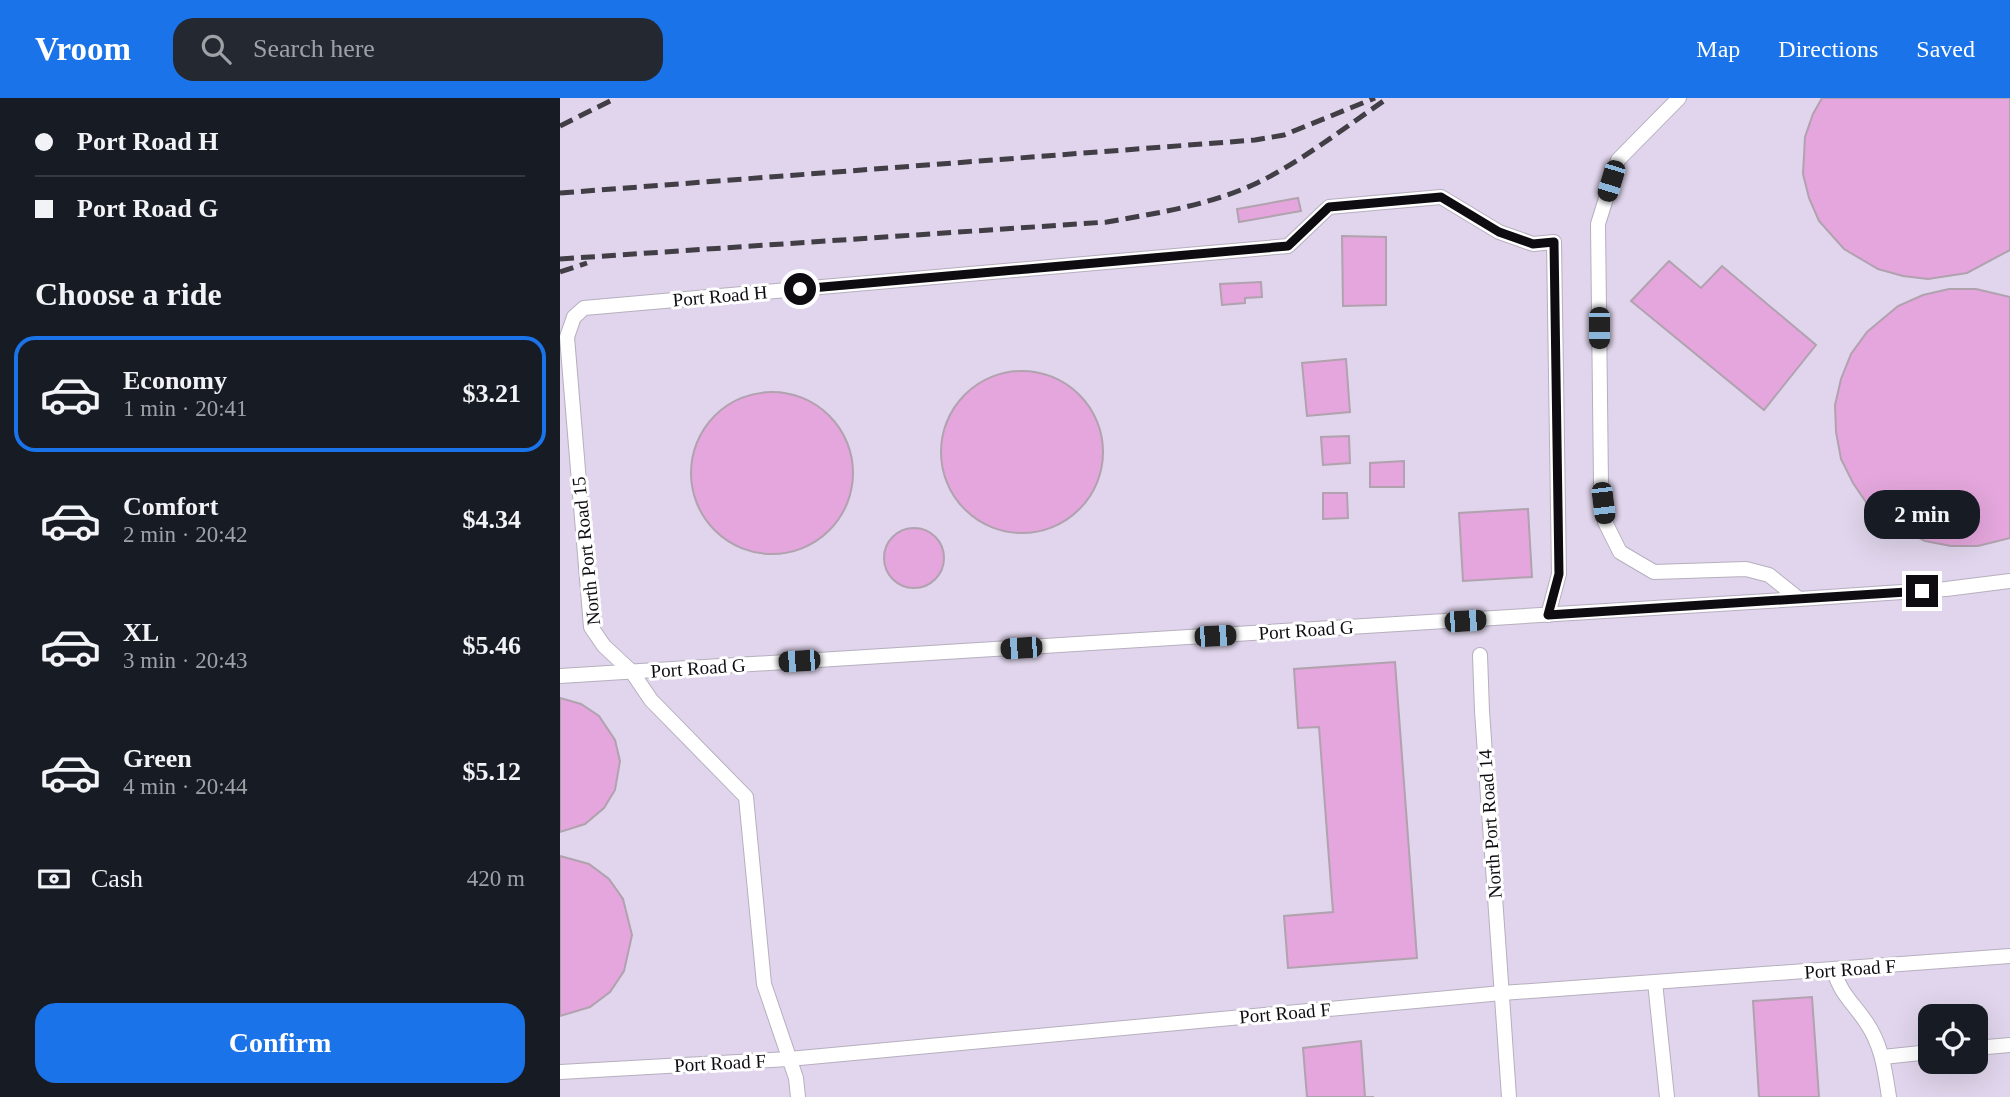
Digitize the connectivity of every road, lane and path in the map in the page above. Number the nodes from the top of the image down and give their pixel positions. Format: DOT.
graph roads {
  1 [pos="1679,98"];
  2 [pos="574,317"];
  3 [pos="2010,581"];
  4 [pos="1799,599"];
  5 [pos="1548,615"];
  6 [pos="1480,655"];
  7 [pos="632,672"];
  8 [pos="560,676"];
  9 [pos="2010,956"];
  10 [pos="1834,970"];
  11 [pos="1655,982"];
  12 [pos="1502,993"];
  13 [pos="2010,1045"];
  14 [pos="1988,1047"];
  15 [pos="1918,1053"];
  16 [pos="1883,1056"];
  17 [pos="789,1059"];
  18 [pos="560,1072"];
  19 [pos="798,1097"];
  20 [pos="1509,1097"];
  21 [pos="1667,1097"];
  22 [pos="1889,1097"];
  1 -- 4 [label="lane"];
  2 -- 5 [label="lane, Port Road H"];
  2 -- 7 [label="lane, North Port Road 15"];
  3 -- 4 [label="lane, Port Road G"];
  4 -- 5 [label="lane, Port Road G"];
  5 -- 7 [label="lane, Port Road G"];
  6 -- 12 [label="lane, North Port Road 14"];
  7 -- 8 [label="lane, Port Road G"];
  7 -- 17 [label="lane, North Port Road 15"];
  9 -- 10 [label="lane, Port Road F"];
  10 -- 11 [label="lane, Port Road F"];
  10 -- 16 [label="lane"];
  11 -- 12 [label="lane, Port Road F"];
  11 -- 21 [label="lane"];
  12 -- 17 [label="lane, Port Road F"];
  12 -- 20 [label="lane, North Port Road 14"];
  13 -- 14 [label="lane"];
  15 -- 16 [label="lane"];
  16 -- 22 [label="lane"];
  17 -- 18 [label="lane, Port Road F"];
  17 -- 19 [label="lane, North Port Road 15"];
}
